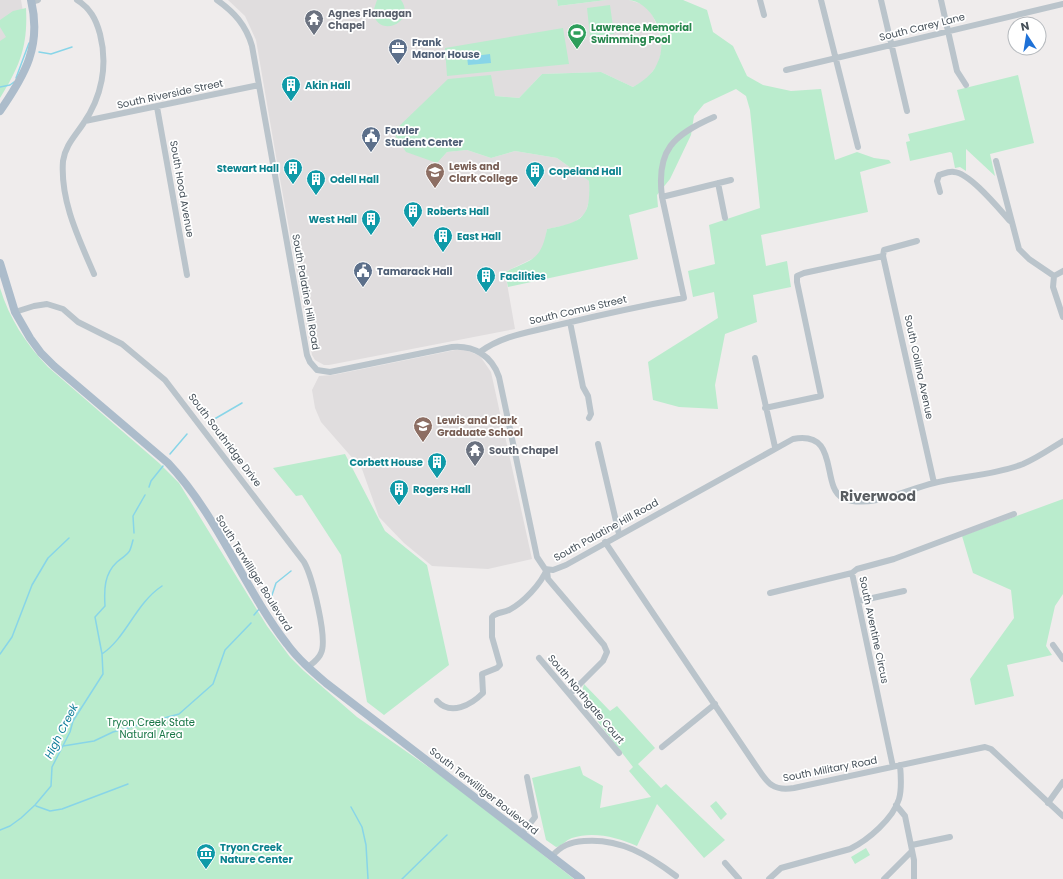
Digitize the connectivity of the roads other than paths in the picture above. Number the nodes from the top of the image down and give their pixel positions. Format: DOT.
graph roads {
  1 [pos="77,0"];
  2 [pos="217,0"];
  3 [pos="760,0"];
  4 [pos="821,0"];
  5 [pos="881,0"];
  6 [pos="942,0"];
  7 [pos="34,1"];
  8 [pos="1063,4"];
  9 [pos="764,15"];
  10 [pos="948,30"];
  11 [pos="891,45"];
  12 [pos="835,58"];
  13 [pos="786,70"];
  14 [pos="259,85"];
  15 [pos="966,85"];
  16 [pos="157,107"];
  17 [pos="0,111"];
  18 [pos="907,111"];
  19 [pos="714,117"];
  20 [pos="85,121"];
  21 [pos="858,147"];
  22 [pos="996,161"];
  23 [pos="732,180"];
  24 [pos="718,183"];
  25 [pos="940,192"];
  26 [pos="662,197"];
  27 [pos="725,218"];
  28 [pos="1011,221"];
  29 [pos="917,241"];
  30 [pos="883,256"];
  31 [pos="0,263"];
  32 [pos="1063,271"];
  33 [pos="94,274"];
  34 [pos="187,275"];
  35 [pos="1054,276"];
  36 [pos="16,312"];
  37 [pos="1063,317"];
  38 [pos="570,322"];
  39 [pos="480,352"];
  40 [pos="755,358"];
  41 [pos="765,408"];
  42 [pos="589,418"];
  43 [pos="1063,441"];
  44 [pos="598,444"];
  45 [pos="774,447"];
  46 [pos="934,483"];
  47 [pos="1014,514"];
  48 [pos="619,534"];
  49 [pos="605,542"];
  50 [pos="547,570"];
  51 [pos="852,573"];
  52 [pos="904,591"];
  53 [pos="770,593"];
  54 [pos="859,601"];
  55 [pos="1053,646"];
  56 [pos="538,658"];
  57 [pos="1063,659"];
  58 [pos="308,667"];
  59 [pos="570,694"];
  60 [pos="437,702"];
  61 [pos="715,704"];
  62 [pos="662,747"];
  63 [pos="619,753"];
  64 [pos="896,766"];
  65 [pos="527,777"];
  66 [pos="1063,782"];
  67 [pos="1048,803"];
  68 [pos="896,805"];
  69 [pos="1063,816"];
  70 [pos="522,834"];
  71 [pos="950,836"];
  72 [pos="912,848"];
  73 [pos="552,856"];
  74 [pos="725,863"];
  75 [pos="676,876"];
  76 [pos="581,879"];
  77 [pos="739,879"];
  78 [pos="768,879"];
  79 [pos="884,879"];
  80 [pos="914,879"];
  1 -- 20 [label="street"];
  2 -- 14 [label="street, South Palatine Hill Road"];
  3 -- 9 [label="street"];
  4 -- 12 [label="street"];
  5 -- 11 [label="street"];
  6 -- 10 [label="street"];
  7 -- 17 [label="main road"];
  8 -- 10 [label="street, South Carey Lane"];
  10 -- 11 [label="street, South Carey Lane"];
  10 -- 15 [label="street"];
  11 -- 12 [label="street, South Carey Lane"];
  11 -- 18 [label="street"];
  12 -- 13 [label="street, South Carey Lane"];
  12 -- 21 [label="street"];
  14 -- 16 [label="street, South Riverside Street"];
  14 -- 39 [label="street, South Palatine Hill Road"];
  16 -- 20 [label="street, South Riverside Street"];
  16 -- 34 [label="street, South Hood Avenue"];
  19 -- 26 [label="street"];
  20 -- 33 [label="street"];
  22 -- 28 [label="street"];
  23 -- 24 [label="street"];
  24 -- 26 [label="street"];
  24 -- 27 [label="street"];
  25 -- 28 [label="street"];
  26 -- 38 [label="street, South Comus Street"];
  28 -- 35 [label="street"];
  29 -- 30 [label="street"];
  30 -- 41 [label="street"];
  30 -- 46 [label="street, South Collina Avenue"];
  31 -- 36 [label="main road, South Terwilliger Boulevard"];
  32 -- 35 [label="street"];
  35 -- 37 [label="street"];
  36 -- 58 [label="main road, South Terwilliger Boulevard"];
  36 -- 58 [label="street, South Southridge Drive"];
  38 -- 39 [label="street, South Comus Street"];
  38 -- 42 [label="street"];
  39 -- 50 [label="street, South Palatine Hill Road"];
  40 -- 41 [label="street"];
  41 -- 45 [label="street"];
  43 -- 46 [label="street, South Palatine Hill Road"];
  44 -- 48 [label="street"];
  45 -- 46 [label="street, South Palatine Hill Road"];
  45 -- 48 [label="street, South Palatine Hill Road"];
  47 -- 51 [label="street, South Aventine Circus"];
  48 -- 49 [label="street, South Palatine Hill Road"];
  49 -- 50 [label="street, South Palatine Hill Road"];
  49 -- 61 [label="street, South Military Road"];
  50 -- 59 [label="street"];
  50 -- 60 [label="street"];
  51 -- 53 [label="street"];
  51 -- 54 [label="street, South Aventine Circus"];
  52 -- 54 [label="street"];
  54 -- 64 [label="street, South Aventine Circus"];
  55 -- 57 [label="street"];
  56 -- 59 [label="street, South Northgate Court"];
  58 -- 70 [label="main road, South Terwilliger Boulevard"];
  59 -- 63 [label="street, South Northgate Court"];
  61 -- 62 [label="street"];
  61 -- 64 [label="street, South Military Road"];
  64 -- 67 [label="street, South Military Road"];
  64 -- 68 [label="street, South Aventine Circus"];
  65 -- 70 [label="street"];
  66 -- 67 [label="street"];
  67 -- 69 [label="street, South Military Road"];
  68 -- 72 [label="street"];
  68 -- 78 [label="street"];
  70 -- 73 [label="main road, South Terwilliger Boulevard"];
  71 -- 72 [label="street"];
  72 -- 79 [label="street"];
  72 -- 80 [label="street"];
  73 -- 75 [label="street"];
  73 -- 76 [label="main road, South Terwilliger Boulevard"];
  74 -- 77 [label="street"];
}
